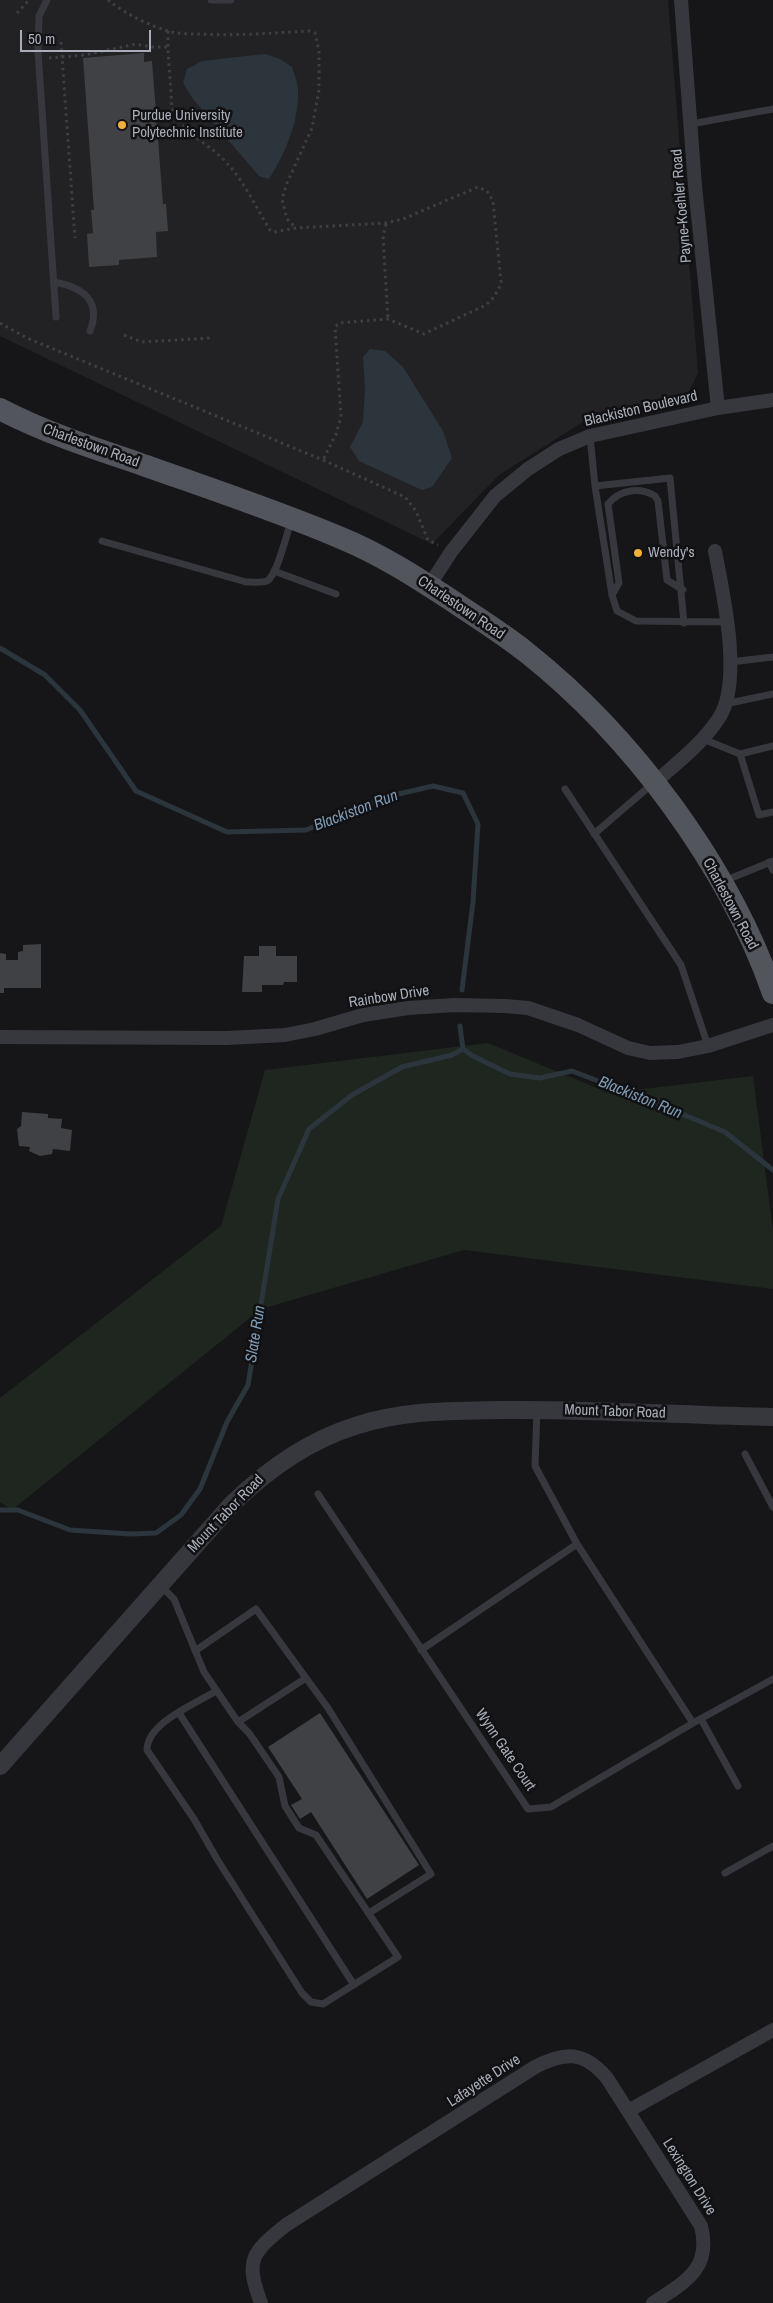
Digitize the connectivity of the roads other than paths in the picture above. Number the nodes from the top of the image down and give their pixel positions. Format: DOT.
graph roads {
  1 [pos="47,0"];
  2 [pos="211,0"];
  3 [pos="231,0"];
  4 [pos="681,0"];
  5 [pos="773,109"];
  6 [pos="691,124"];
  7 [pos="54,282"];
  8 [pos="56,317"];
  9 [pos="90,332"];
  10 [pos="773,400"];
  11 [pos="718,408"];
  12 [pos="0,409"];
  13 [pos="590,436"];
  14 [pos="595,486"];
  15 [pos="292,518"];
  16 [pos="102,541"];
  17 [pos="715,551"];
  18 [pos="274,571"];
  19 [pos="429,586"];
  20 [pos="682,590"];
  21 [pos="336,594"];
  22 [pos="612,595"];
  23 [pos="728,622"];
  24 [pos="684,623"];
  25 [pos="773,657"];
  26 [pos="730,662"];
  27 [pos="773,694"];
  28 [pos="725,704"];
  29 [pos="703,739"];
  30 [pos="773,746"];
  31 [pos="740,754"];
  32 [pos="654,783"];
  33 [pos="565,789"];
  34 [pos="773,812"];
  35 [pos="594,834"];
  36 [pos="771,861"];
  37 [pos="773,870"];
  38 [pos="721,882"];
  39 [pos="773,992"];
  40 [pos="773,1025"];
  41 [pos="0,1037"];
  42 [pos="708,1046"];
  43 [pos="537,1410"];
  44 [pos="773,1417"];
  45 [pos="745,1454"];
  46 [pos="318,1494"];
  47 [pos="773,1507"];
  48 [pos="577,1544"];
  49 [pos="159,1584"];
  50 [pos="195,1650"];
  51 [pos="420,1650"];
  52 [pos="306,1678"];
  53 [pos="773,1679"];
  54 [pos="216,1691"];
  55 [pos="179,1714"];
  56 [pos="701,1719"];
  57 [pos="238,1722"];
  58 [pos="694,1723"];
  59 [pos="0,1766"];
  60 [pos="738,1786"];
  61 [pos="773,1846"];
  62 [pos="725,1873"];
  63 [pos="369,1913"];
  64 [pos="354,1985"];
  65 [pos="773,2030"];
  66 [pos="628,2111"];
  67 [pos="261,2303"];
  68 [pos="653,2303"];
  1 -- 7 [label="lane"];
  2 -- 3 [label="lane"];
  4 -- 6 [label="street, Payne-Koehler Road"];
  5 -- 6 [label="lane"];
  6 -- 11 [label="street, Payne-Koehler Road"];
  7 -- 8 [label="lane"];
  7 -- 9 [label="lane"];
  10 -- 11 [label="street, Blackiston Boulevard"];
  11 -- 13 [label="street, Blackiston Boulevard"];
  12 -- 15 [label="main road, Charlestown Road"];
  13 -- 14 [label="lane"];
  13 -- 19 [label="street, Blackiston Boulevard"];
  14 -- 20 [label="lane"];
  14 -- 22 [label="lane"];
  15 -- 18 [label="lane"];
  15 -- 19 [label="main road, Charlestown Road"];
  16 -- 18 [label="lane"];
  17 -- 23 [label="street"];
  18 -- 21 [label="lane"];
  19 -- 32 [label="main road, Charlestown Road"];
  20 -- 22 [label="lane"];
  20 -- 24 [label="lane"];
  22 -- 24 [label="lane"];
  23 -- 24 [label="lane"];
  23 -- 26 [label="street"];
  25 -- 26 [label="lane"];
  26 -- 28 [label="street"];
  27 -- 28 [label="lane"];
  28 -- 29 [label="street"];
  29 -- 31 [label="lane"];
  29 -- 32 [label="street"];
  30 -- 31 [label="lane"];
  31 -- 34 [label="lane"];
  32 -- 35 [label="lane"];
  32 -- 38 [label="main road, Charlestown Road"];
  33 -- 35 [label="lane"];
  35 -- 42 [label="lane"];
  36 -- 37 [label="lane"];
  36 -- 38 [label="lane"];
  38 -- 39 [label="main road, Charlestown Road"];
  40 -- 42 [label="street, Rainbow Drive"];
  41 -- 42 [label="street, Rainbow Drive"];
  43 -- 44 [label="street, Mount Tabor Road"];
  43 -- 48 [label="lane"];
  43 -- 49 [label="street, Mount Tabor Road"];
  45 -- 47 [label="lane"];
  46 -- 51 [label="lane, Wynn Gate Court"];
  48 -- 51 [label="lane"];
  48 -- 58 [label="lane"];
  49 -- 50 [label="lane"];
  49 -- 59 [label="street, Mount Tabor Road"];
  50 -- 52 [label="lane"];
  50 -- 54 [label="lane"];
  51 -- 58 [label="lane, Wynn Gate Court"];
  52 -- 57 [label="lane"];
  52 -- 63 [label="lane"];
  53 -- 56 [label="lane, Wynn Gate Court"];
  54 -- 55 [label="lane"];
  54 -- 57 [label="lane"];
  55 -- 64 [label="lane"];
  55 -- 64 [label="lane"];
  56 -- 58 [label="lane, Wynn Gate Court"];
  56 -- 60 [label="lane"];
  57 -- 63 [label="lane"];
  61 -- 62 [label="lane"];
  63 -- 64 [label="lane"];
  65 -- 66 [label="street"];
  66 -- 67 [label="street, Lafayette Drive"];
  66 -- 68 [label="street, Lexington Drive"];
}
